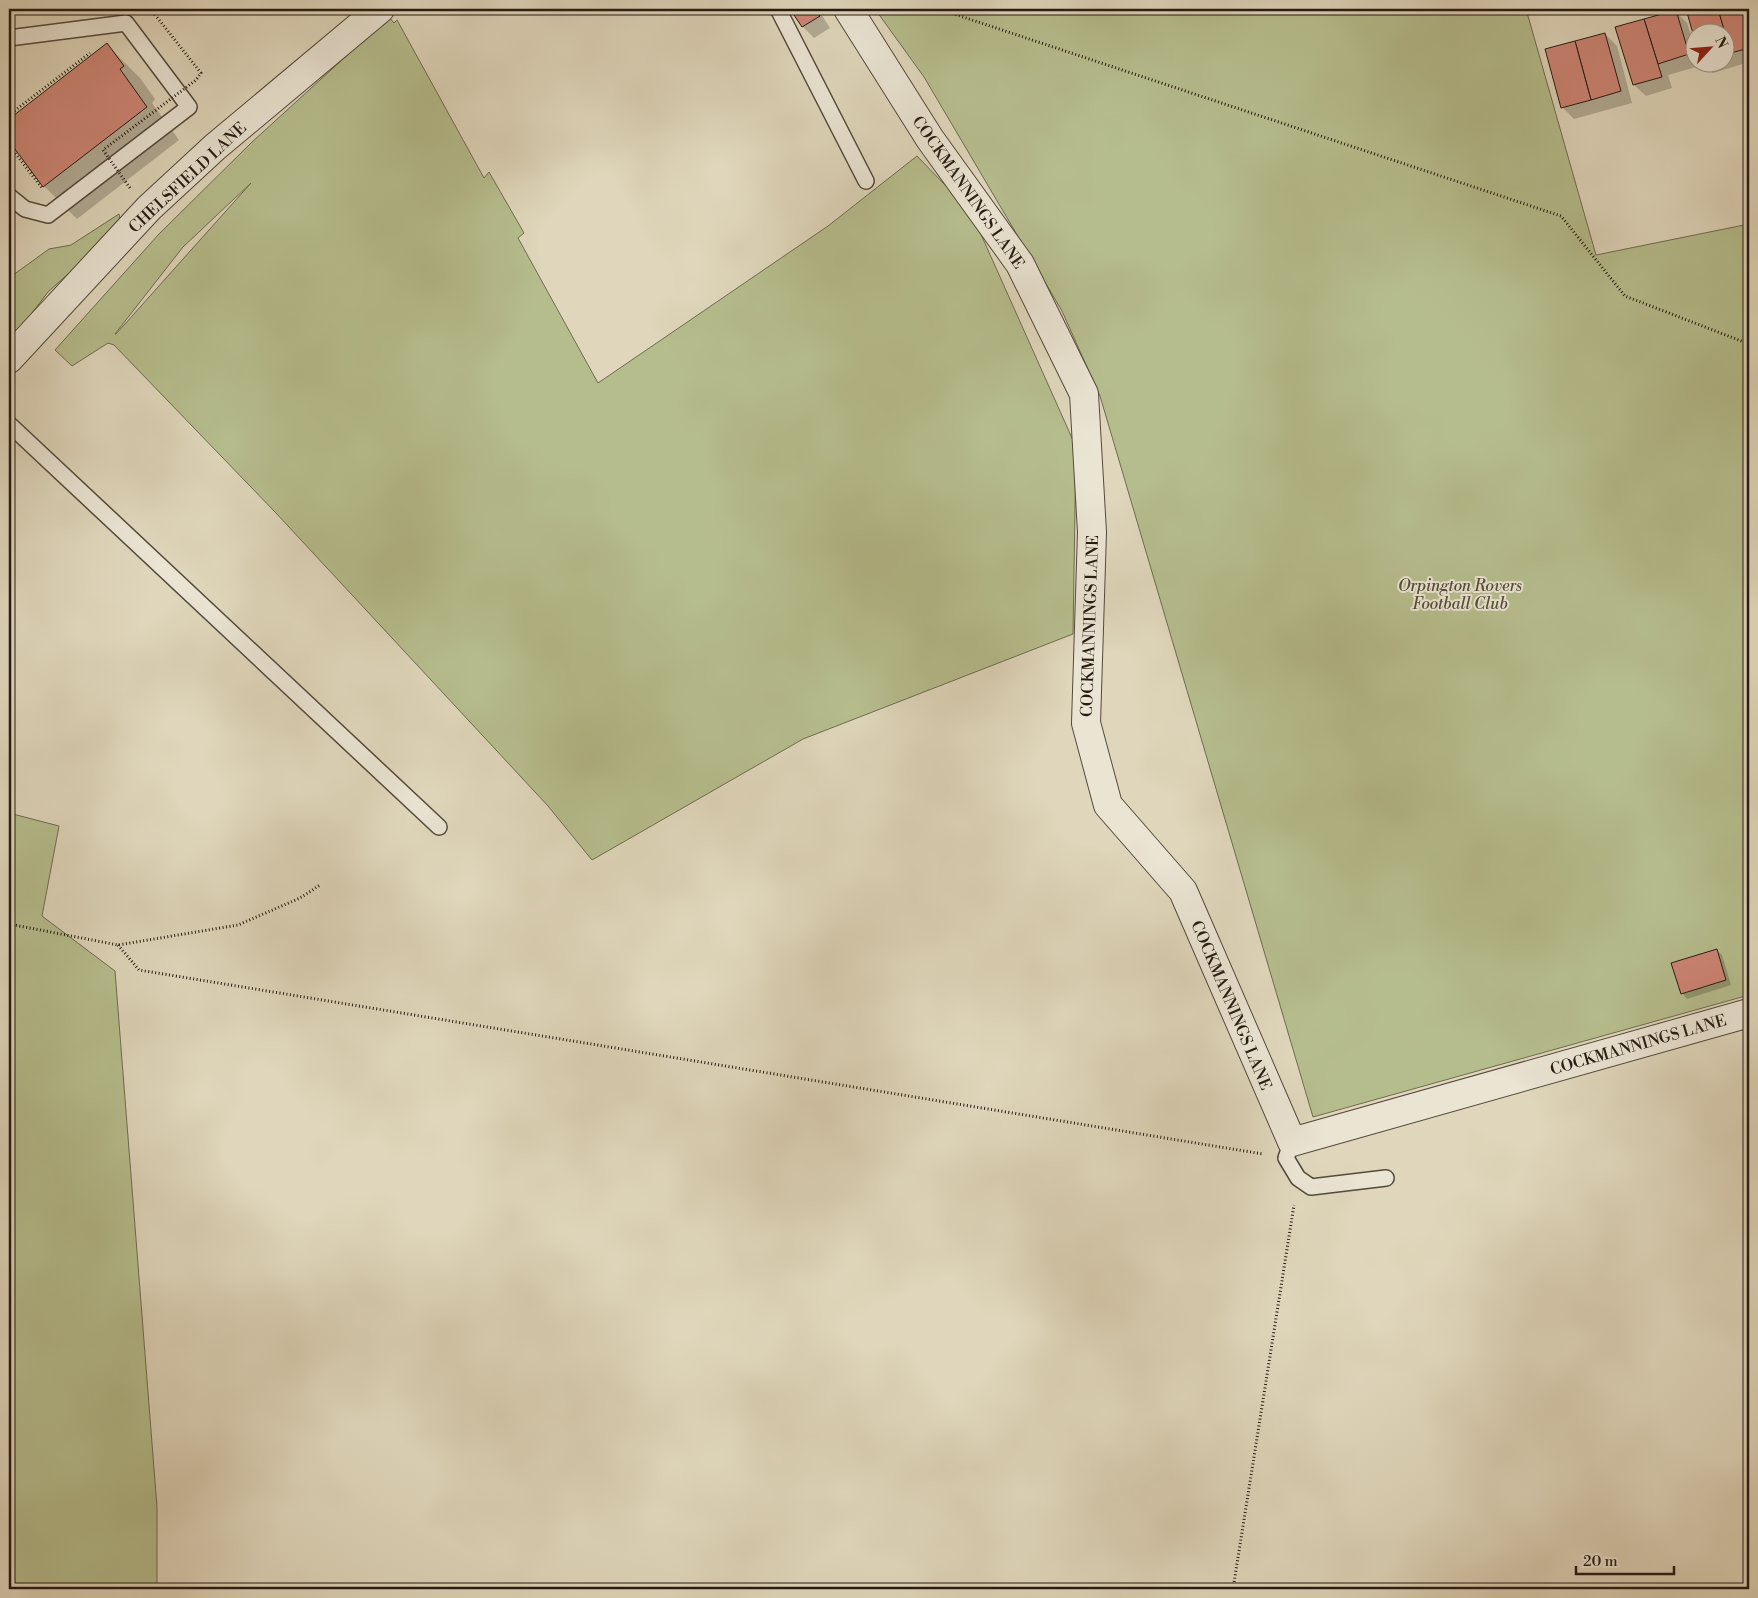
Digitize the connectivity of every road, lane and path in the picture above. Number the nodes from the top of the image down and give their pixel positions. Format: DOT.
graph roads {
  1 [pos="150,9"];
  2 [pos="380,9"];
  3 [pos="778,9"];
  4 [pos="848,9"];
  5 [pos="940,9"];
  6 [pos="9,38"];
  7 [pos="93,50"];
  8 [pos="154,99"];
  9 [pos="160,106"];
  10 [pos="9,115"];
  11 [pos="9,145"];
  12 [pos="103,150"];
  13 [pos="96,155"];
  14 [pos="866,181"];
  15 [pos="130,188"];
  16 [pos="44,191"];
  17 [pos="9,196"];
  18 [pos="1749,344"];
  19 [pos="9,359"];
  20 [pos="9,424"];
  21 [pos="438,827"];
  22 [pos="320,885"];
  23 [pos="9,924"];
  24 [pos="118,945"];
  25 [pos="1749,1013"];
  26 [pos="1289,1150"];
  27 [pos="1298,1178"];
  28 [pos="1386,1178"];
  29 [pos="1233,1589"];
  1 -- 9 [label="path, bridge"];
  2 -- 19 [label="street, CHELSFIELD LANE"];
  3 -- 14 [label="lane"];
  4 -- 26 [label="street, COCKMANNINGS LANE"];
  5 -- 18 [label="path"];
  6 -- 17 [label="lane"];
  7 -- 10 [label="path"];
  8 -- 9 [label="path"];
  9 -- 12 [label="path, bridge"];
  11 -- 16 [label="path"];
  12 -- 13 [label="path"];
  12 -- 15 [label="path, bridge"];
  20 -- 21 [label="lane"];
  22 -- 24 [label="path"];
  23 -- 24 [label="path"];
  24 -- 26 [label="path"];
  25 -- 26 [label="street, COCKMANNINGS LANE"];
  26 -- 27 [label="lane"];
  27 -- 28 [label="lane"];
  27 -- 29 [label="path"];
}
